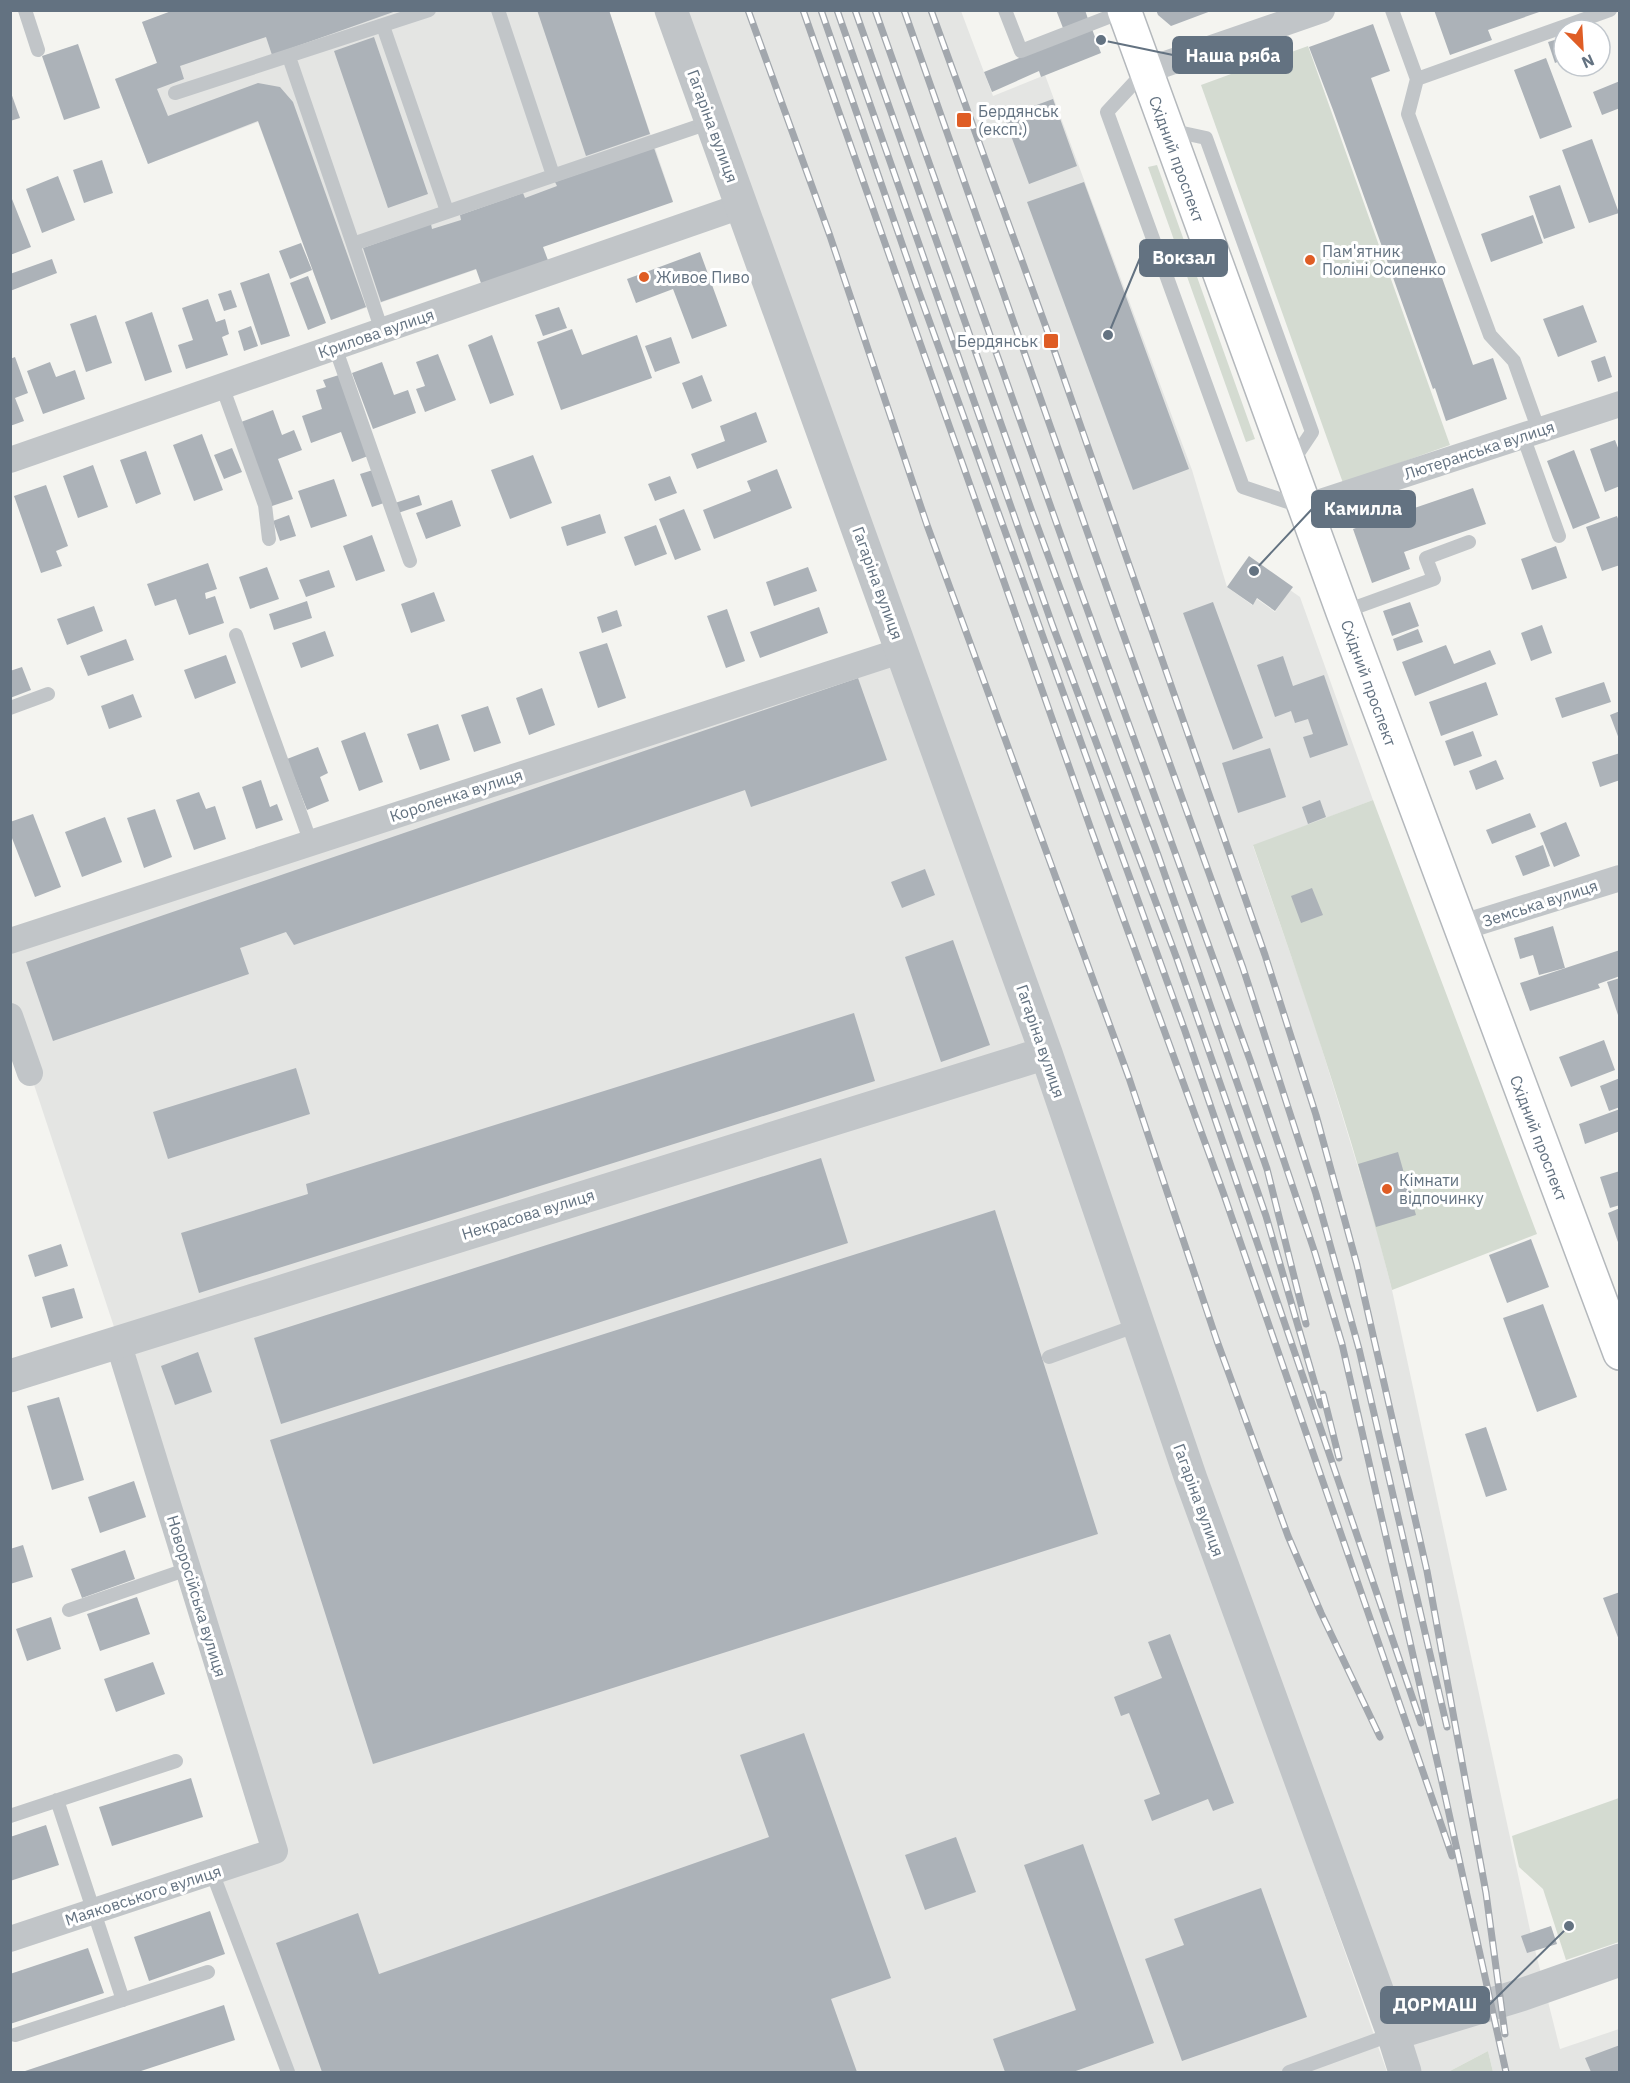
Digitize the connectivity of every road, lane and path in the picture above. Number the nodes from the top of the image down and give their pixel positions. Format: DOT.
graph roads {
  1 [pos="25,10"];
  2 [pos="429,10"];
  3 [pos="498,10"];
  4 [pos="671,10"];
  5 [pos="1005,10"];
  6 [pos="1322,10"];
  7 [pos="1392,10"];
  8 [pos="1610,10"];
  9 [pos="1124,11"];
  10 [pos="383,26"];
  11 [pos="38,50"];
  12 [pos="289,57"];
  13 [pos="1145,71"];
  14 [pos="1417,79"];
  15 [pos="175,93"];
  16 [pos="711,122"];
  17 [pos="553,176"];
  18 [pos="741,206"];
  19 [pos="447,211"];
  20 [pos="353,244"];
  21 [pos="382,331"];
  22 [pos="335,347"];
  23 [pos="222,387"];
  24 [pos="1620,404"];
  25 [pos="1531,433"];
  26 [pos="10,460"];
  27 [pos="1305,507"];
  28 [pos="1559,536"];
  29 [pos="270,539"];
  30 [pos="1469,542"];
  31 [pos="410,561"];
  32 [pos="1343,612"];
  33 [pos="236,635"];
  34 [pos="903,650"];
  35 [pos="48,694"];
  36 [pos="10,708"];
  37 [pos="311,843"];
  38 [pos="1620,878"];
  39 [pos="1460,928"];
  40 [pos="10,941"];
  41 [pos="10,1016"];
  42 [pos="1046,1053"];
  43 [pos="30,1073"];
  44 [pos="1138,1325"];
  45 [pos="118,1342"];
  46 [pos="1620,1353"];
  47 [pos="1049,1357"];
  48 [pos="10,1376"];
  49 [pos="188,1569"];
  50 [pos="69,1610"];
  51 [pos="176,1761"];
  52 [pos="57,1800"];
  53 [pos="10,1816"];
  54 [pos="275,1851"];
  55 [pos="212,1872"];
  56 [pos="94,1911"];
  57 [pos="10,1939"];
  58 [pos="1620,1960"];
  59 [pos="208,1972"];
  60 [pos="123,2000"];
  61 [pos="1393,2034"];
  62 [pos="15,2035"];
  63 [pos="288,2073"];
  64 [pos="1288,2073"];
  65 [pos="1405,2073"];
  1 -- 11 [label="lane"];
  2 -- 10 [label="lane"];
  3 -- 17 [label="lane"];
  4 -- 16 [label="street, Гагаріна вулиця"];
  5 -- 9 [label="lane"];
  6 -- 13 [label="street"];
  7 -- 14 [label="lane"];
  8 -- 14 [label="lane"];
  9 -- 13 [label="main road, Східний проспект"];
  10 -- 12 [label="lane"];
  10 -- 19 [label="lane"];
  12 -- 15 [label="lane"];
  12 -- 20 [label="lane"];
  13 -- 27 [label="main road, Східний проспект"];
  13 -- 27 [label="lane"];
  14 -- 25 [label="lane"];
  16 -- 17 [label="lane"];
  16 -- 18 [label="street, Гагаріна вулиця"];
  17 -- 19 [label="lane"];
  18 -- 21 [label="street, Крилова вулиця"];
  18 -- 34 [label="street, Гагаріна вулиця"];
  19 -- 20 [label="lane"];
  20 -- 21 [label="lane"];
  21 -- 22 [label="street, Крилова вулиця"];
  22 -- 23 [label="street, Крилова вулиця"];
  22 -- 31 [label="lane"];
  23 -- 26 [label="street, Крилова вулиця"];
  23 -- 29 [label="lane"];
  24 -- 25 [label="street, Лютеранська вулиця"];
  25 -- 27 [label="street, Лютеранська вулиця"];
  25 -- 28 [label="lane"];
  27 -- 32 [label="main road, Східний проспект"];
  30 -- 32 [label="lane"];
  32 -- 39 [label="main road, Східний проспект"];
  33 -- 37 [label="lane"];
  34 -- 37 [label="street, Короленка вулиця"];
  34 -- 42 [label="street, Гагаріна вулиця"];
  35 -- 36 [label="lane"];
  37 -- 40 [label="street, Короленка вулиця"];
  38 -- 39 [label="street, Земська вулиця"];
  39 -- 46 [label="main road, Східний проспект"];
  41 -- 43 [label="street"];
  42 -- 44 [label="street, Гагаріна вулиця"];
  42 -- 45 [label="street, Некрасова вулиця"];
  44 -- 47 [label="lane"];
  44 -- 61 [label="street, Гагаріна вулиця"];
  45 -- 48 [label="street, Некрасова вулиця"];
  45 -- 49 [label="street, Новоросійська вулиця"];
  49 -- 50 [label="lane"];
  49 -- 54 [label="street, Новоросійська вулиця"];
  51 -- 52 [label="lane"];
  52 -- 53 [label="lane"];
  52 -- 56 [label="lane"];
  54 -- 55 [label="street, Маяковського вулиця"];
  55 -- 56 [label="street, Маяковського вулиця"];
  55 -- 63 [label="lane"];
  56 -- 57 [label="street, Маяковського вулиця"];
  56 -- 60 [label="lane"];
  58 -- 61 [label="street"];
  59 -- 60 [label="lane"];
  60 -- 62 [label="lane"];
  61 -- 64 [label="lane"];
  61 -- 65 [label="street, Гагаріна вулиця"];
}
